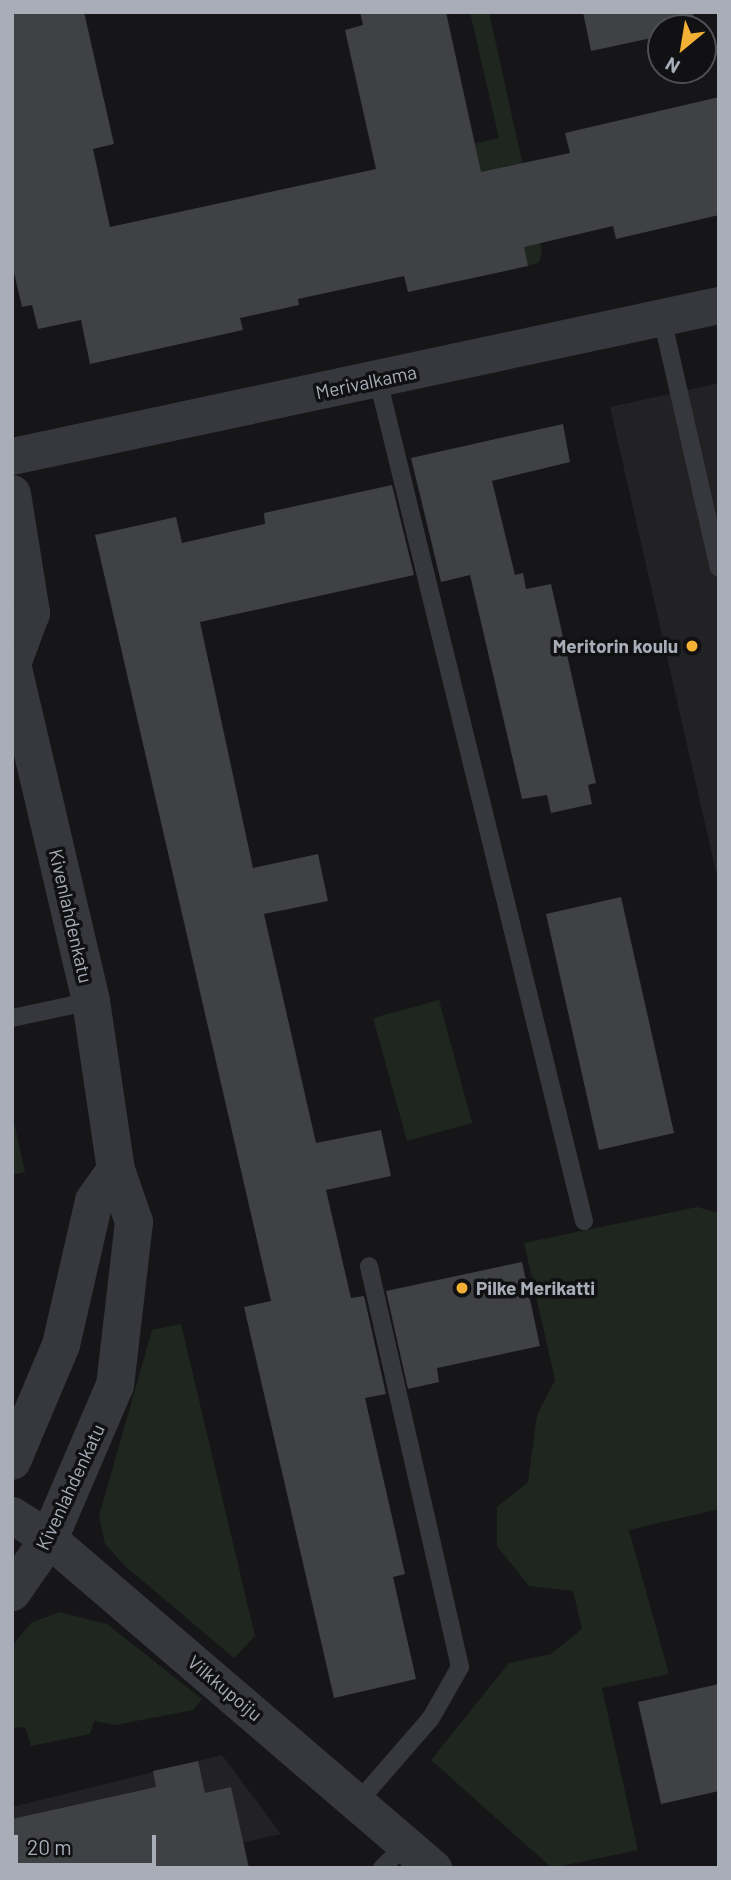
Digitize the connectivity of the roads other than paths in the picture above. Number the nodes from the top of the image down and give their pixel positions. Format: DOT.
graph roads {
  1 [pos="719,305"];
  2 [pos="662,318"];
  3 [pos="378,380"];
  4 [pos="12,456"];
  5 [pos="12,494"];
  6 [pos="719,568"];
  7 [pos="12,664"];
  8 [pos="91,1001"];
  9 [pos="12,1018"];
  10 [pos="116,1170"];
  11 [pos="584,1221"];
  12 [pos="369,1266"];
  13 [pos="12,1461"];
  14 [pos="12,1514"];
  15 [pos="49,1539"];
  16 [pos="12,1592"];
  17 [pos="358,1802"];
  18 [pos="394,1856"];
  19 [pos="433,1868"];
  1 -- 2 [label="street, Merivalkama"];
  2 -- 3 [label="street, Merivalkama"];
  2 -- 6 [label="lane"];
  3 -- 4 [label="street, Merivalkama"];
  3 -- 11 [label="lane"];
  5 -- 7 [label="street, Kivenlahdenkatu"];
  7 -- 8 [label="street, Kivenlahdenkatu"];
  8 -- 9 [label="lane"];
  8 -- 10 [label="street, Kivenlahdenkatu"];
  10 -- 13 [label="street"];
  10 -- 15 [label="street, Kivenlahdenkatu"];
  12 -- 17 [label="lane"];
  14 -- 15 [label="street, Vilkkupoiju"];
  15 -- 16 [label="street, Kivenlahdenkatu"];
  15 -- 17 [label="street, Vilkkupoiju"];
  17 -- 18 [label="street, Vilkkupoiju"];
  18 -- 19 [label="street, Vilkkupoiju"];
}
